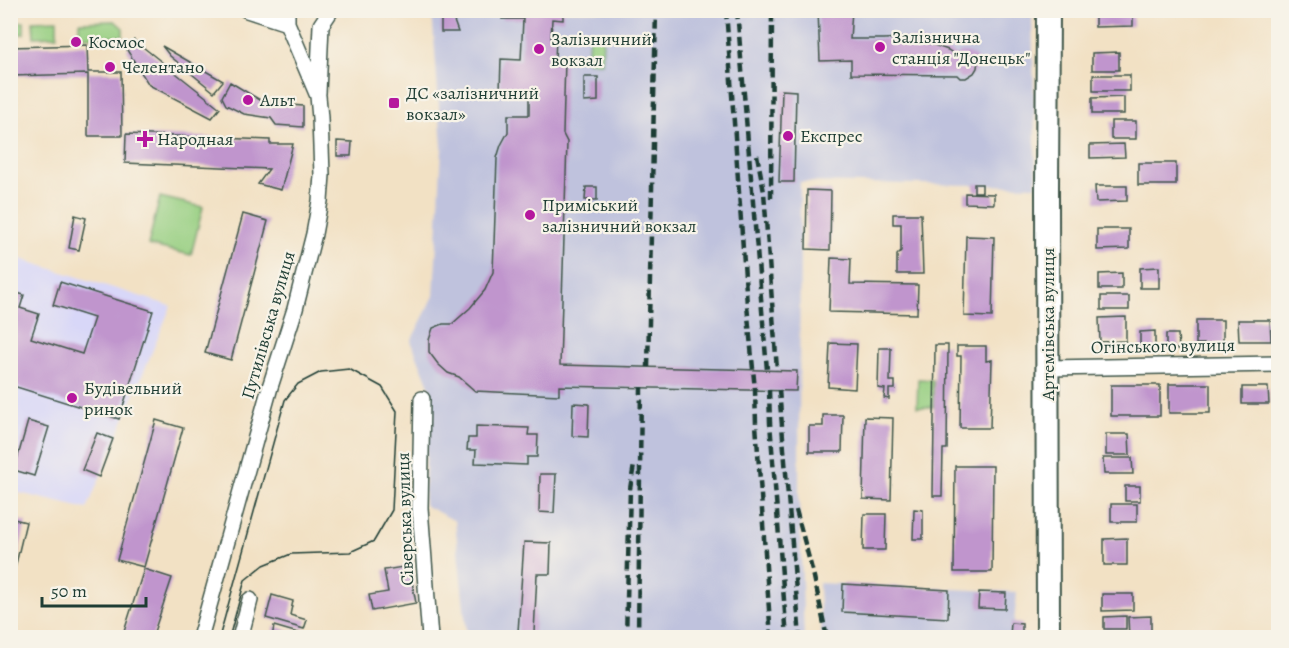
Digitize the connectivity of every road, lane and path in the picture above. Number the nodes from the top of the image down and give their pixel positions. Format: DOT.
graph roads {
  1 [pos="247,10"];
  2 [pos="331,10"];
  3 [pos="1048,10"];
  4 [pos="287,17"];
  5 [pos="318,96"];
  6 [pos="1278,364"];
  7 [pos="1048,368"];
  8 [pos="423,399"];
  9 [pos="250,600"];
  10 [pos="200,638"];
  11 [pos="240,638"];
  12 [pos="430,638"];
  13 [pos="1048,638"];
  1 -- 4 [label="street"];
  2 -- 5 [label="street"];
  3 -- 7 [label="main road, Артемівська вулиця"];
  4 -- 5 [label="street, Путилівська вулиця"];
  5 -- 10 [label="street, Путилівська вулиця"];
  6 -- 7 [label="street, Огінського вулиця"];
  7 -- 13 [label="main road, Артемівська вулиця"];
  8 -- 12 [label="street, Сіверська вулиця"];
  9 -- 11 [label="street"];
}
